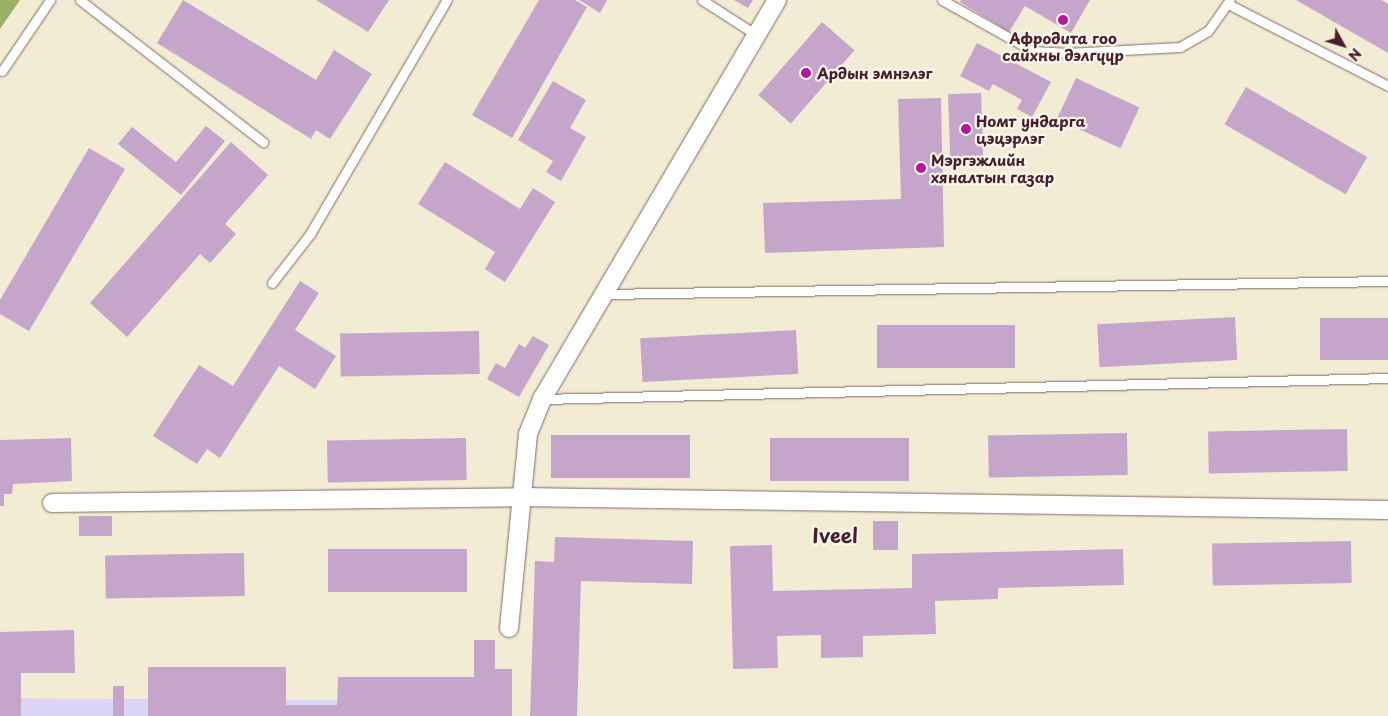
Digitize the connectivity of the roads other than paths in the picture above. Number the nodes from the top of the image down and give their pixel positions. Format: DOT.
graph roads {
  1 [pos="50,0"];
  2 [pos="80,0"];
  3 [pos="447,0"];
  4 [pos="702,0"];
  5 [pos="777,0"];
  6 [pos="942,0"];
  7 [pos="1229,2"];
  8 [pos="755,34"];
  9 [pos="2,71"];
  10 [pos="1388,86"];
  11 [pos="264,142"];
  12 [pos="1388,281"];
  13 [pos="272,282"];
  14 [pos="601,294"];
  15 [pos="1388,378"];
  16 [pos="542,399"];
  17 [pos="524,497"];
  18 [pos="52,503"];
  19 [pos="1388,510"];
  20 [pos="509,628"];
  1 -- 9 [label="lane"];
  2 -- 11 [label="lane"];
  3 -- 13 [label="lane"];
  4 -- 8 [label="lane"];
  5 -- 8 [label="street"];
  6 -- 7 [label="lane"];
  7 -- 10 [label="lane"];
  8 -- 14 [label="street"];
  12 -- 14 [label="lane"];
  14 -- 16 [label="street"];
  15 -- 16 [label="lane"];
  16 -- 17 [label="street"];
  17 -- 18 [label="street"];
  17 -- 19 [label="street"];
  17 -- 20 [label="street"];
}
